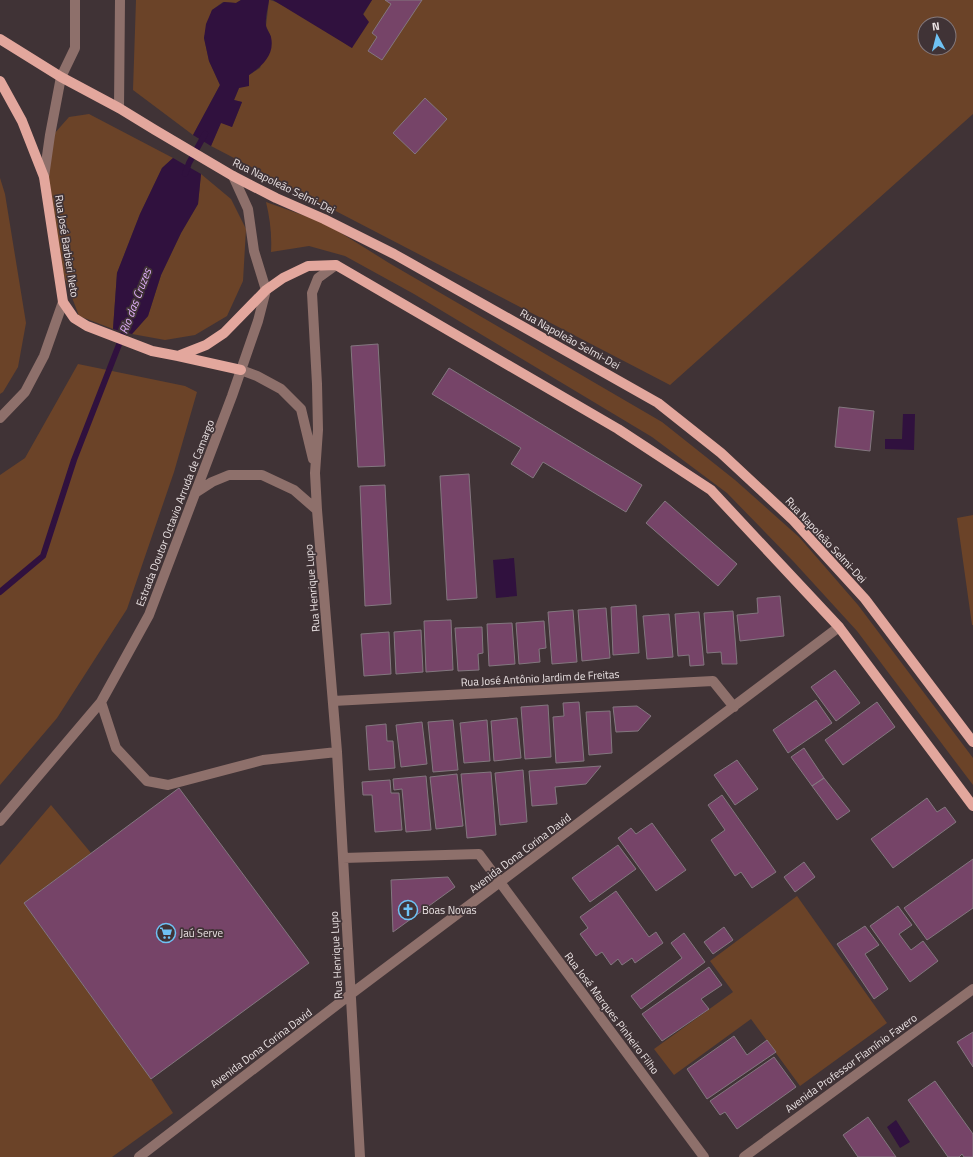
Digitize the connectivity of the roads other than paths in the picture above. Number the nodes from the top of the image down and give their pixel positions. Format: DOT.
graph roads {
  1 [pos="75,0"];
  2 [pos="120,0"];
  3 [pos="0,39"];
  4 [pos="61,77"];
  5 [pos="0,81"];
  6 [pos="119,108"];
  7 [pos="230,174"];
  8 [pos="44,177"];
  9 [pos="336,265"];
  10 [pos="266,290"];
  11 [pos="63,302"];
  12 [pos="178,356"];
  13 [pos="241,370"];
  14 [pos="0,418"];
  15 [pos="316,473"];
  16 [pos="195,493"];
  17 [pos="317,510"];
  18 [pos="840,627"];
  19 [pos="101,702"];
  20 [pos="333,702"];
  21 [pos="734,707"];
  22 [pos="973,742"];
  23 [pos="337,752"];
  24 [pos="973,806"];
  25 [pos="0,821"];
  26 [pos="343,858"];
  27 [pos="500,882"];
  28 [pos="973,989"];
  29 [pos="351,994"];
  30 [pos="139,1157"];
  31 [pos="360,1157"];
  32 [pos="704,1157"];
  33 [pos="744,1157"];
  1 -- 4 [label="street"];
  2 -- 6 [label="street"];
  3 -- 4 [label="main road"];
  4 -- 6 [label="main road, Rua Napoleão Selmi-Dei"];
  4 -- 8 [label="street"];
  5 -- 8 [label="main road, Rua José Barbieri Neto"];
  6 -- 7 [label="main road, Rua Napoleão Selmi-Dei"];
  7 -- 10 [label="street"];
  7 -- 22 [label="main road, Rua Napoleão Selmi-Dei"];
  8 -- 11 [label="main road, Rua José Barbieri Neto"];
  9 -- 10 [label="main road"];
  9 -- 15 [label="street, Rua Henrique Lupo"];
  9 -- 18 [label="main road"];
  10 -- 12 [label="main road"];
  10 -- 13 [label="street, Estrada Doutor Octavio Arruda de Camargo"];
  11 -- 12 [label="main road, Rua José Barbieri Neto"];
  11 -- 14 [label="street"];
  12 -- 13 [label="main road, Rua José Barbieri Neto"];
  13 -- 15 [label="street, Rua Henrique Lupo"];
  13 -- 16 [label="street, Estrada Doutor Octavio Arruda de Camargo"];
  15 -- 17 [label="street, Rua Henrique Lupo"];
  16 -- 17 [label="street"];
  16 -- 19 [label="street, Estrada Doutor Octavio Arruda de Camargo"];
  17 -- 20 [label="street, Rua Henrique Lupo"];
  18 -- 21 [label="street, Avenida Dona Corina David"];
  18 -- 24 [label="main road"];
  19 -- 23 [label="street"];
  19 -- 25 [label="street, Estrada Doutor Octavio Arruda de Camargo"];
  20 -- 21 [label="street, Rua José Antônio Jardim de Freitas"];
  20 -- 23 [label="street, Rua Henrique Lupo"];
  21 -- 27 [label="street, Avenida Dona Corina David"];
  23 -- 26 [label="street, Rua Henrique Lupo"];
  26 -- 27 [label="street, Rua José Marques Pinheiro Filho"];
  26 -- 29 [label="street, Rua Henrique Lupo"];
  27 -- 29 [label="street, Avenida Dona Corina David"];
  27 -- 32 [label="street, Rua José Marques Pinheiro Filho"];
  28 -- 33 [label="street, Avenida Professor Flamínio Favero"];
  29 -- 30 [label="street, Avenida Dona Corina David"];
  29 -- 31 [label="street, Rua Henrique Lupo"];
}
